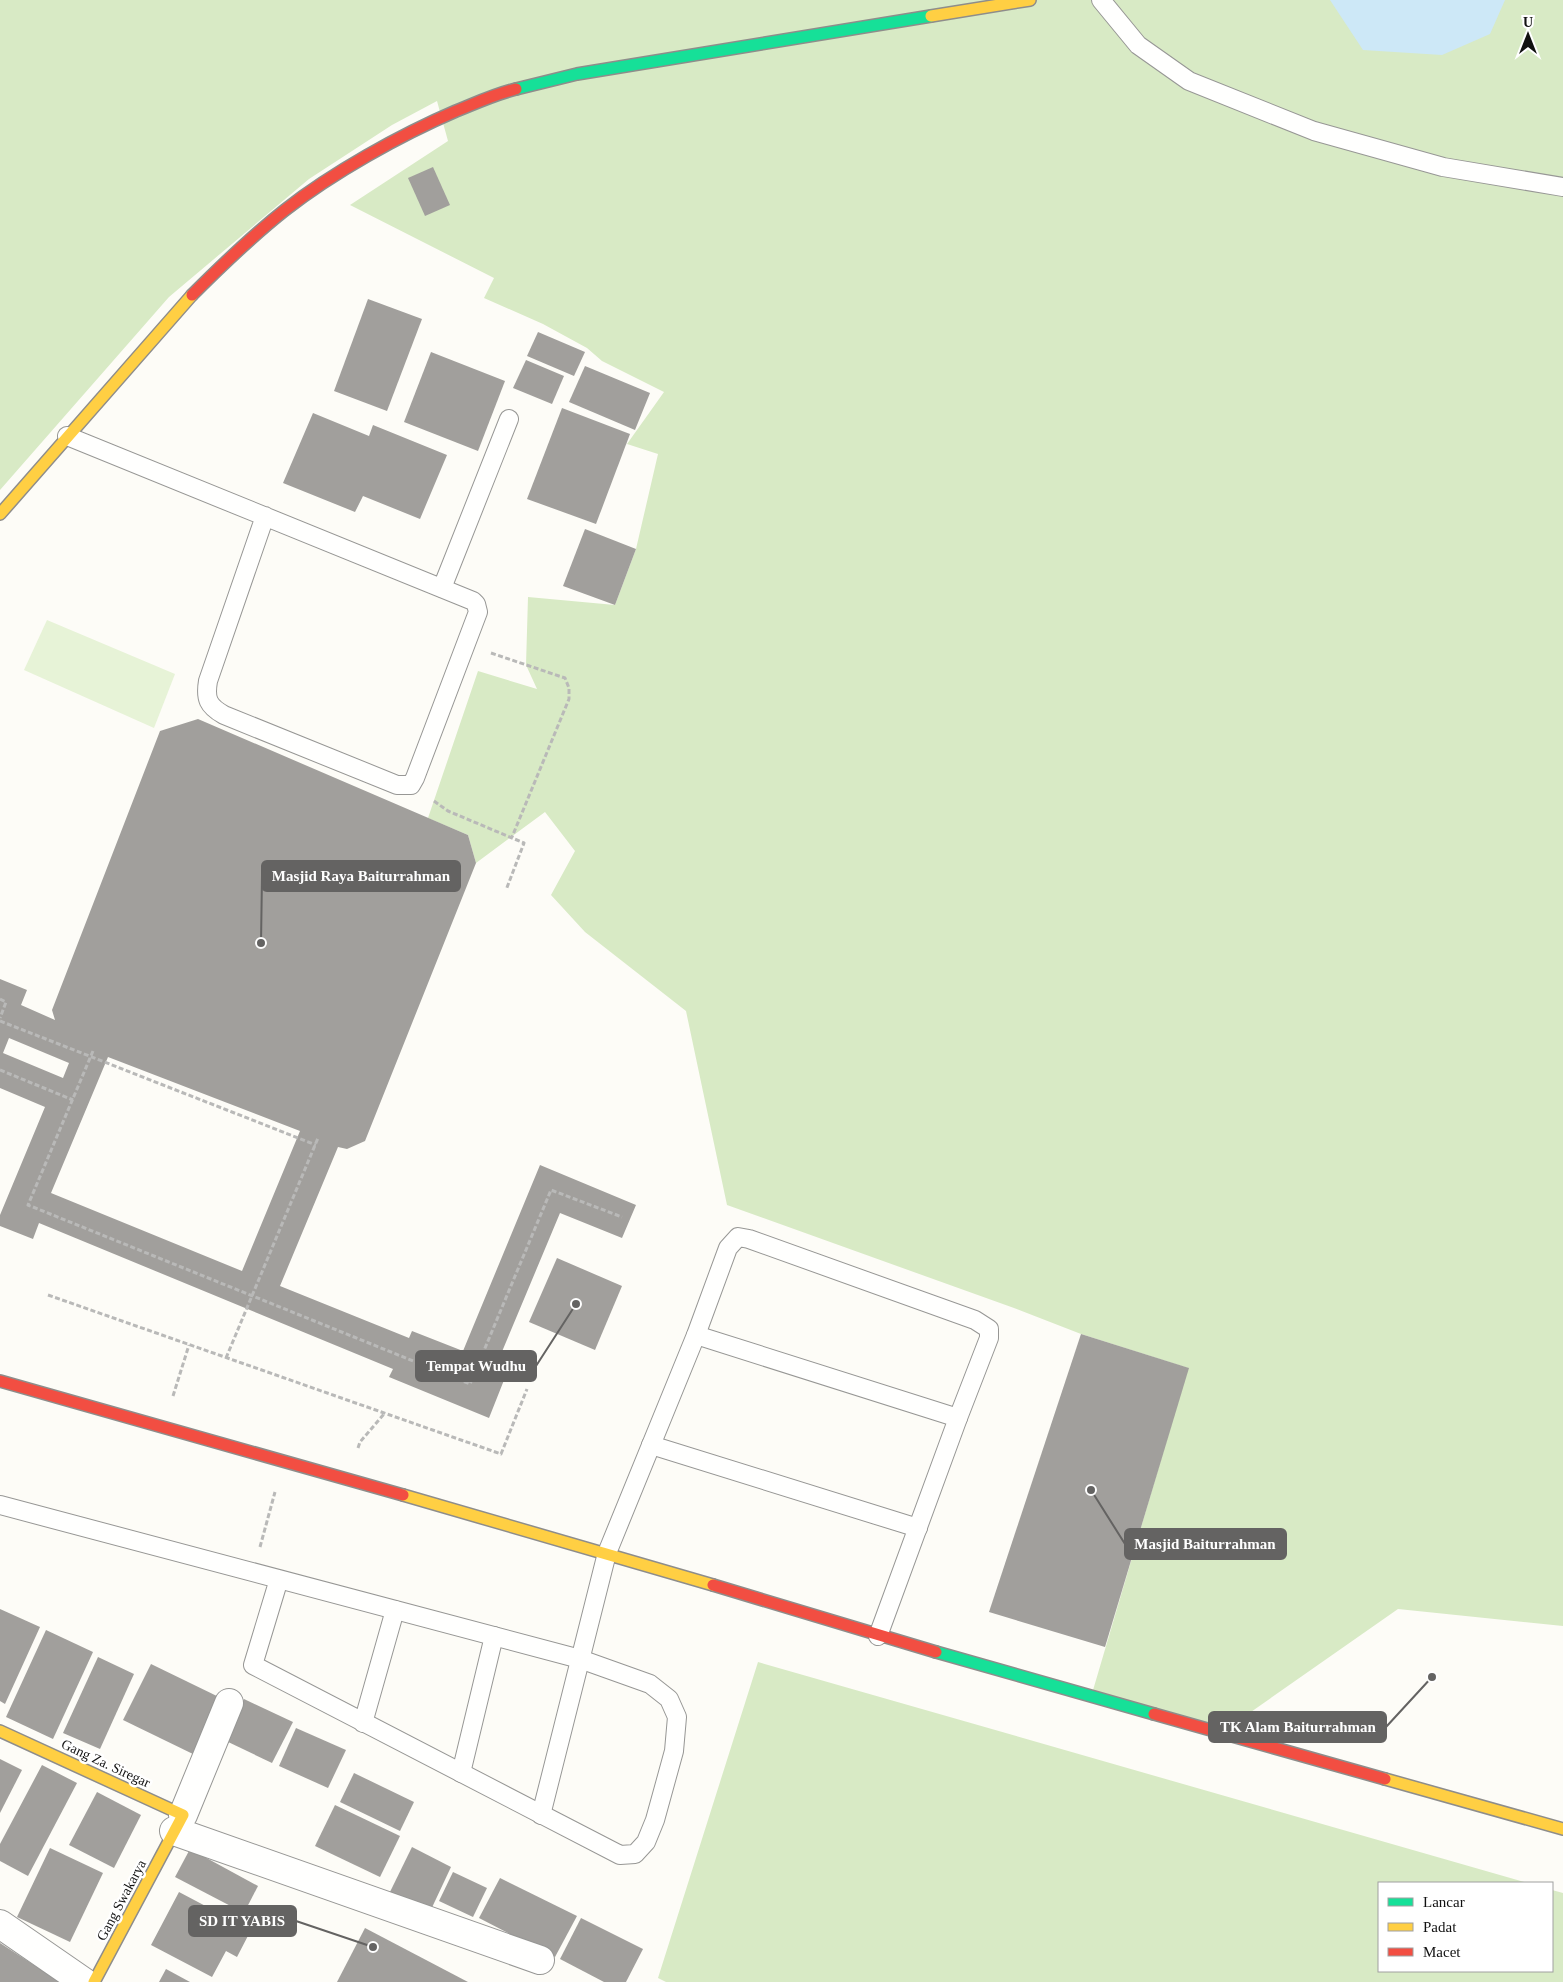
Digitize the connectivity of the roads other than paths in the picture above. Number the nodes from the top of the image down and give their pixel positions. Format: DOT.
graph roads {
  1 [pos="1030,0"];
  2 [pos="1101,0"];
  3 [pos="965,5"];
  4 [pos="1563,186"];
  5 [pos="509,419"];
  6 [pos="67,436"];
  7 [pos="0,514"];
  8 [pos="265,516"];
  9 [pos="442,588"];
  10 [pos="696,1335"];
  11 [pos="0,1381"];
  12 [pos="958,1418"];
  13 [pos="651,1445"];
  14 [pos="0,1505"];
  15 [pos="918,1528"];
  16 [pos="607,1553"];
  17 [pos="279,1579"];
  18 [pos="395,1610"];
  19 [pos="494,1636"];
  20 [pos="878,1636"];
  21 [pos="580,1659"];
  22 [pos="229,1703"];
  23 [pos="363,1723"];
  24 [pos="0,1731"];
  25 [pos="461,1773"];
  26 [pos="542,1815"];
  27 [pos="179,1823"];
  28 [pos="1563,1829"];
  29 [pos="0,1924"];
  30 [pos="540,1960"];
  31 [pos="84,1982"];
  32 [pos="94,1982"];
  1 -- 3 [label="street"];
  2 -- 4 [label="lane"];
  3 -- 6 [label="street"];
  5 -- 9 [label="lane"];
  6 -- 7 [label="street"];
  6 -- 8 [label="lane"];
  8 -- 9 [label="lane"];
  8 -- 9 [label="lane"];
  10 -- 12 [label="lane"];
  10 -- 12 [label="lane"];
  10 -- 13 [label="lane"];
  11 -- 16 [label="street"];
  12 -- 15 [label="lane"];
  13 -- 15 [label="lane"];
  13 -- 16 [label="lane"];
  14 -- 17 [label="lane"];
  15 -- 20 [label="lane"];
  16 -- 20 [label="street"];
  16 -- 21 [label="lane"];
  17 -- 18 [label="lane"];
  17 -- 23 [label="lane"];
  18 -- 19 [label="lane"];
  18 -- 23 [label="lane"];
  19 -- 21 [label="lane"];
  19 -- 25 [label="lane"];
  20 -- 28 [label="street"];
  21 -- 26 [label="lane"];
  21 -- 26 [label="lane"];
  22 -- 27 [label="street"];
  23 -- 25 [label="lane"];
  24 -- 27 [label="street, Gang Za. Siregar"];
  25 -- 26 [label="lane"];
  27 -- 30 [label="street"];
  27 -- 32 [label="street, Gang Swakarya"];
  29 -- 31 [label="street"];
}
